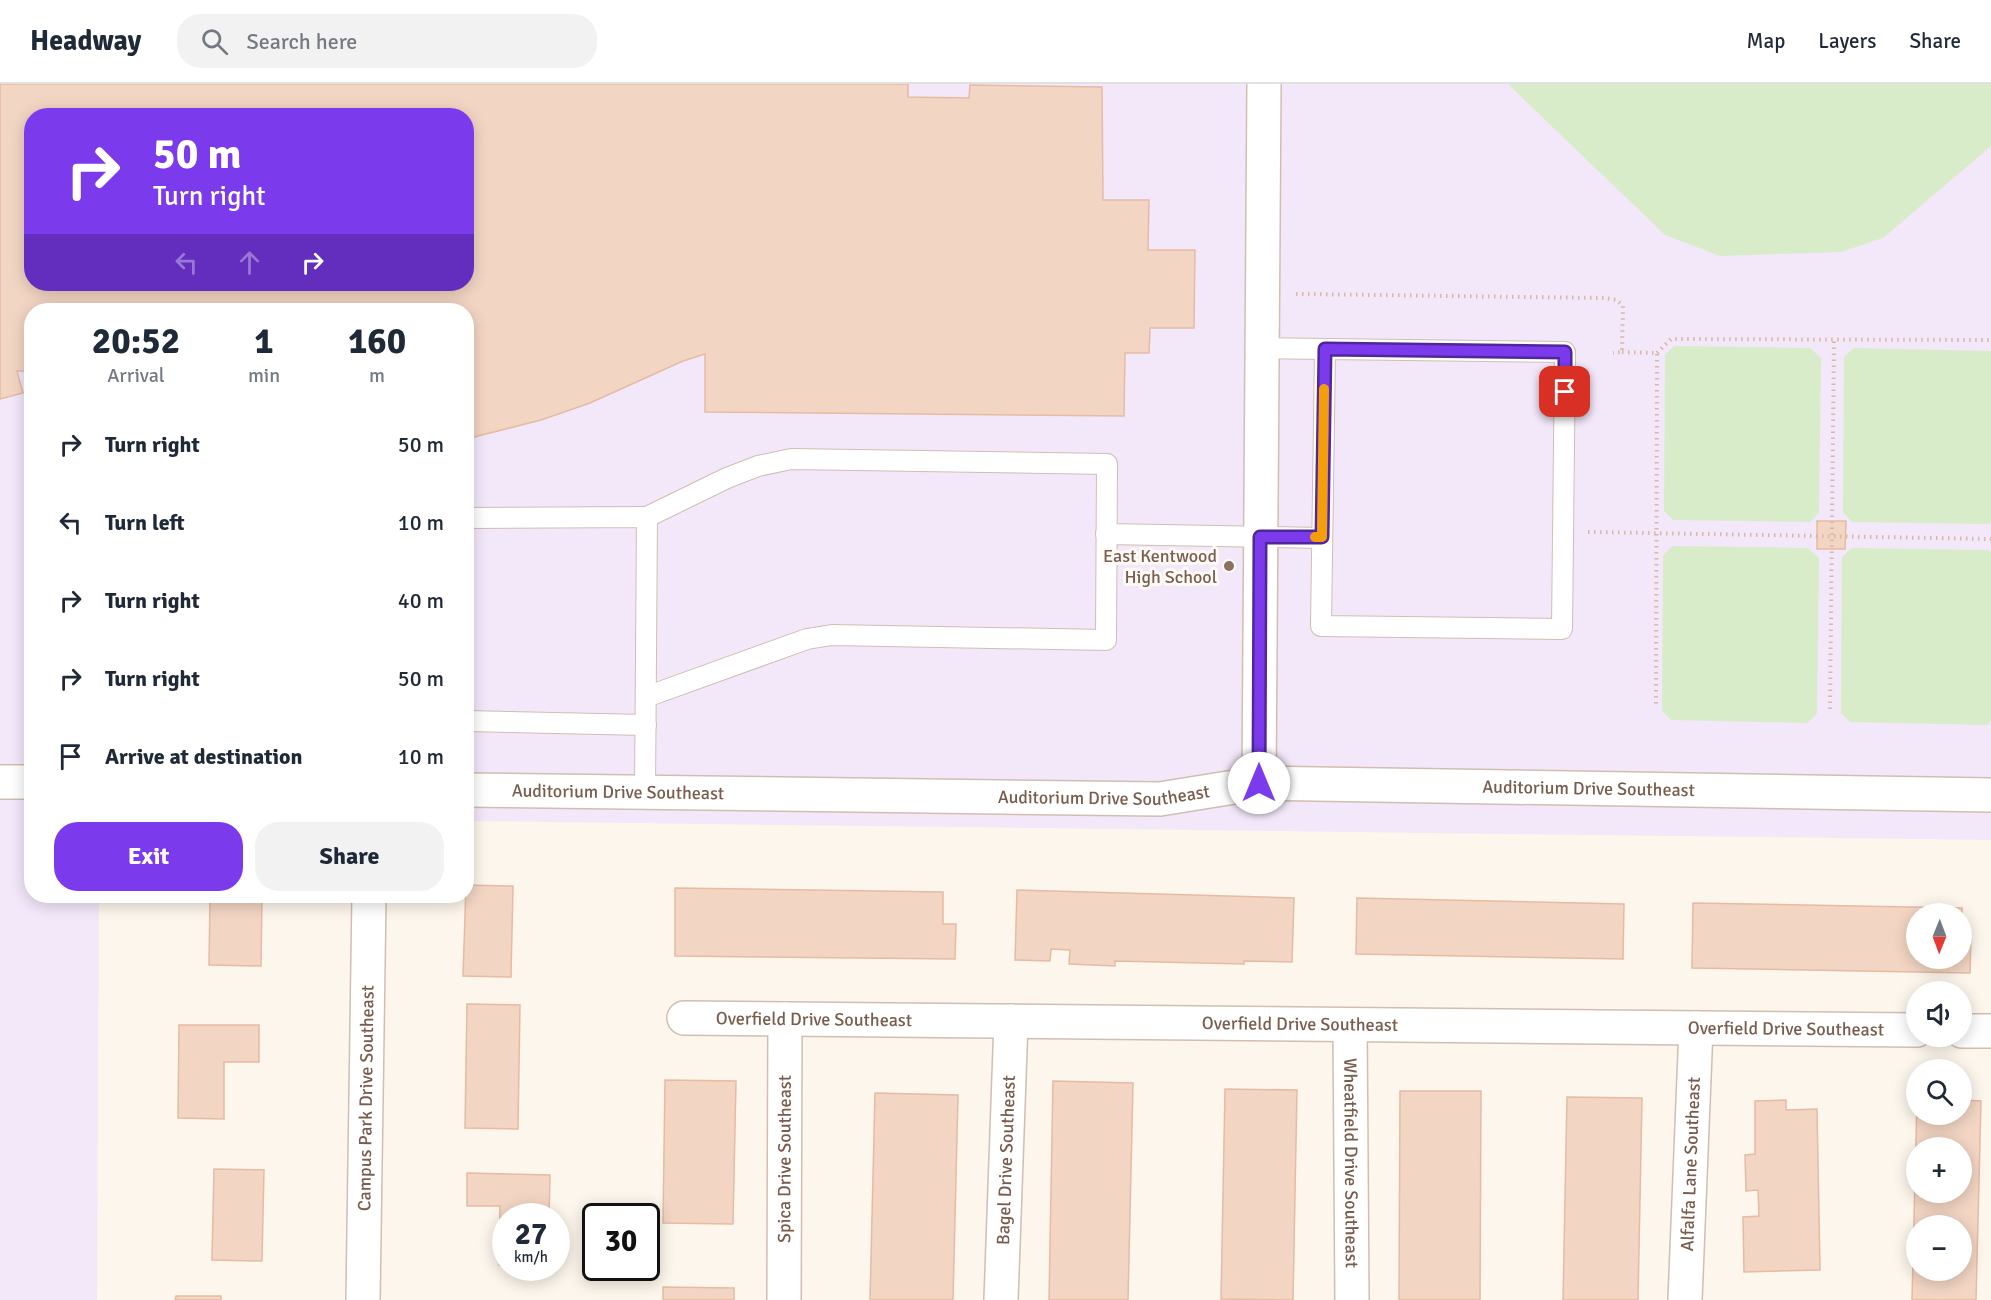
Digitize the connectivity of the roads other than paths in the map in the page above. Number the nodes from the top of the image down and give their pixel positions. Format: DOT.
graph roads {
  1 [pos="1264,84"];
  2 [pos="1262,348"];
  3 [pos="1325,349"];
  4 [pos="647,517"];
  5 [pos="474,518"];
  6 [pos="1106,534"];
  7 [pos="1260,537"];
  8 [pos="1322,537"];
  9 [pos="646,697"];
  10 [pos="474,721"];
  11 [pos="645,725"];
  12 [pos="0,782"];
  13 [pos="24,782"];
  14 [pos="1259,783"];
  15 [pos="474,790"];
  16 [pos="645,792"];
  17 [pos="1991,795"];
  18 [pos="369,903"];
  19 [pos="684,1018"];
  20 [pos="785,1018"];
  21 [pos="1011,1021"];
  22 [pos="1350,1025"];
  23 [pos="1696,1028"];
  24 [pos="1906,1030"];
  25 [pos="1972,1031"];
  26 [pos="1991,1031"];
  27 [pos="363,1300"];
  28 [pos="784,1300"];
  29 [pos="1001,1300"];
  30 [pos="1352,1300"];
  31 [pos="1685,1300"];
  1 -- 2 [label="street"];
  2 -- 3 [label="lane"];
  2 -- 7 [label="street"];
  3 -- 8 [label="lane"];
  3 -- 8 [label="lane"];
  4 -- 5 [label="lane"];
  4 -- 6 [label="lane"];
  4 -- 9 [label="lane"];
  6 -- 7 [label="lane"];
  6 -- 9 [label="lane"];
  7 -- 8 [label="lane"];
  7 -- 14 [label="street"];
  9 -- 11 [label="lane"];
  10 -- 11 [label="lane"];
  11 -- 16 [label="lane"];
  12 -- 13 [label="street"];
  14 -- 16 [label="street, Auditorium Drive Southeast"];
  14 -- 17 [label="street, Auditorium Drive Southeast"];
  15 -- 16 [label="street, Auditorium Drive Southeast"];
  18 -- 27 [label="street, Campus Park Drive Southeast"];
  19 -- 20 [label="street, Overfield Drive Southeast"];
  20 -- 21 [label="street, Overfield Drive Southeast"];
  20 -- 28 [label="street, Spica Drive Southeast"];
  21 -- 22 [label="street, Overfield Drive Southeast"];
  21 -- 29 [label="street, Bagel Drive Southeast"];
  22 -- 23 [label="street, Overfield Drive Southeast"];
  22 -- 30 [label="street, Wheatfield Drive Southeast"];
  23 -- 24 [label="street, Overfield Drive Southeast"];
  23 -- 31 [label="street, Alfalfa Lane Southeast"];
  25 -- 26 [label="street"];
}
